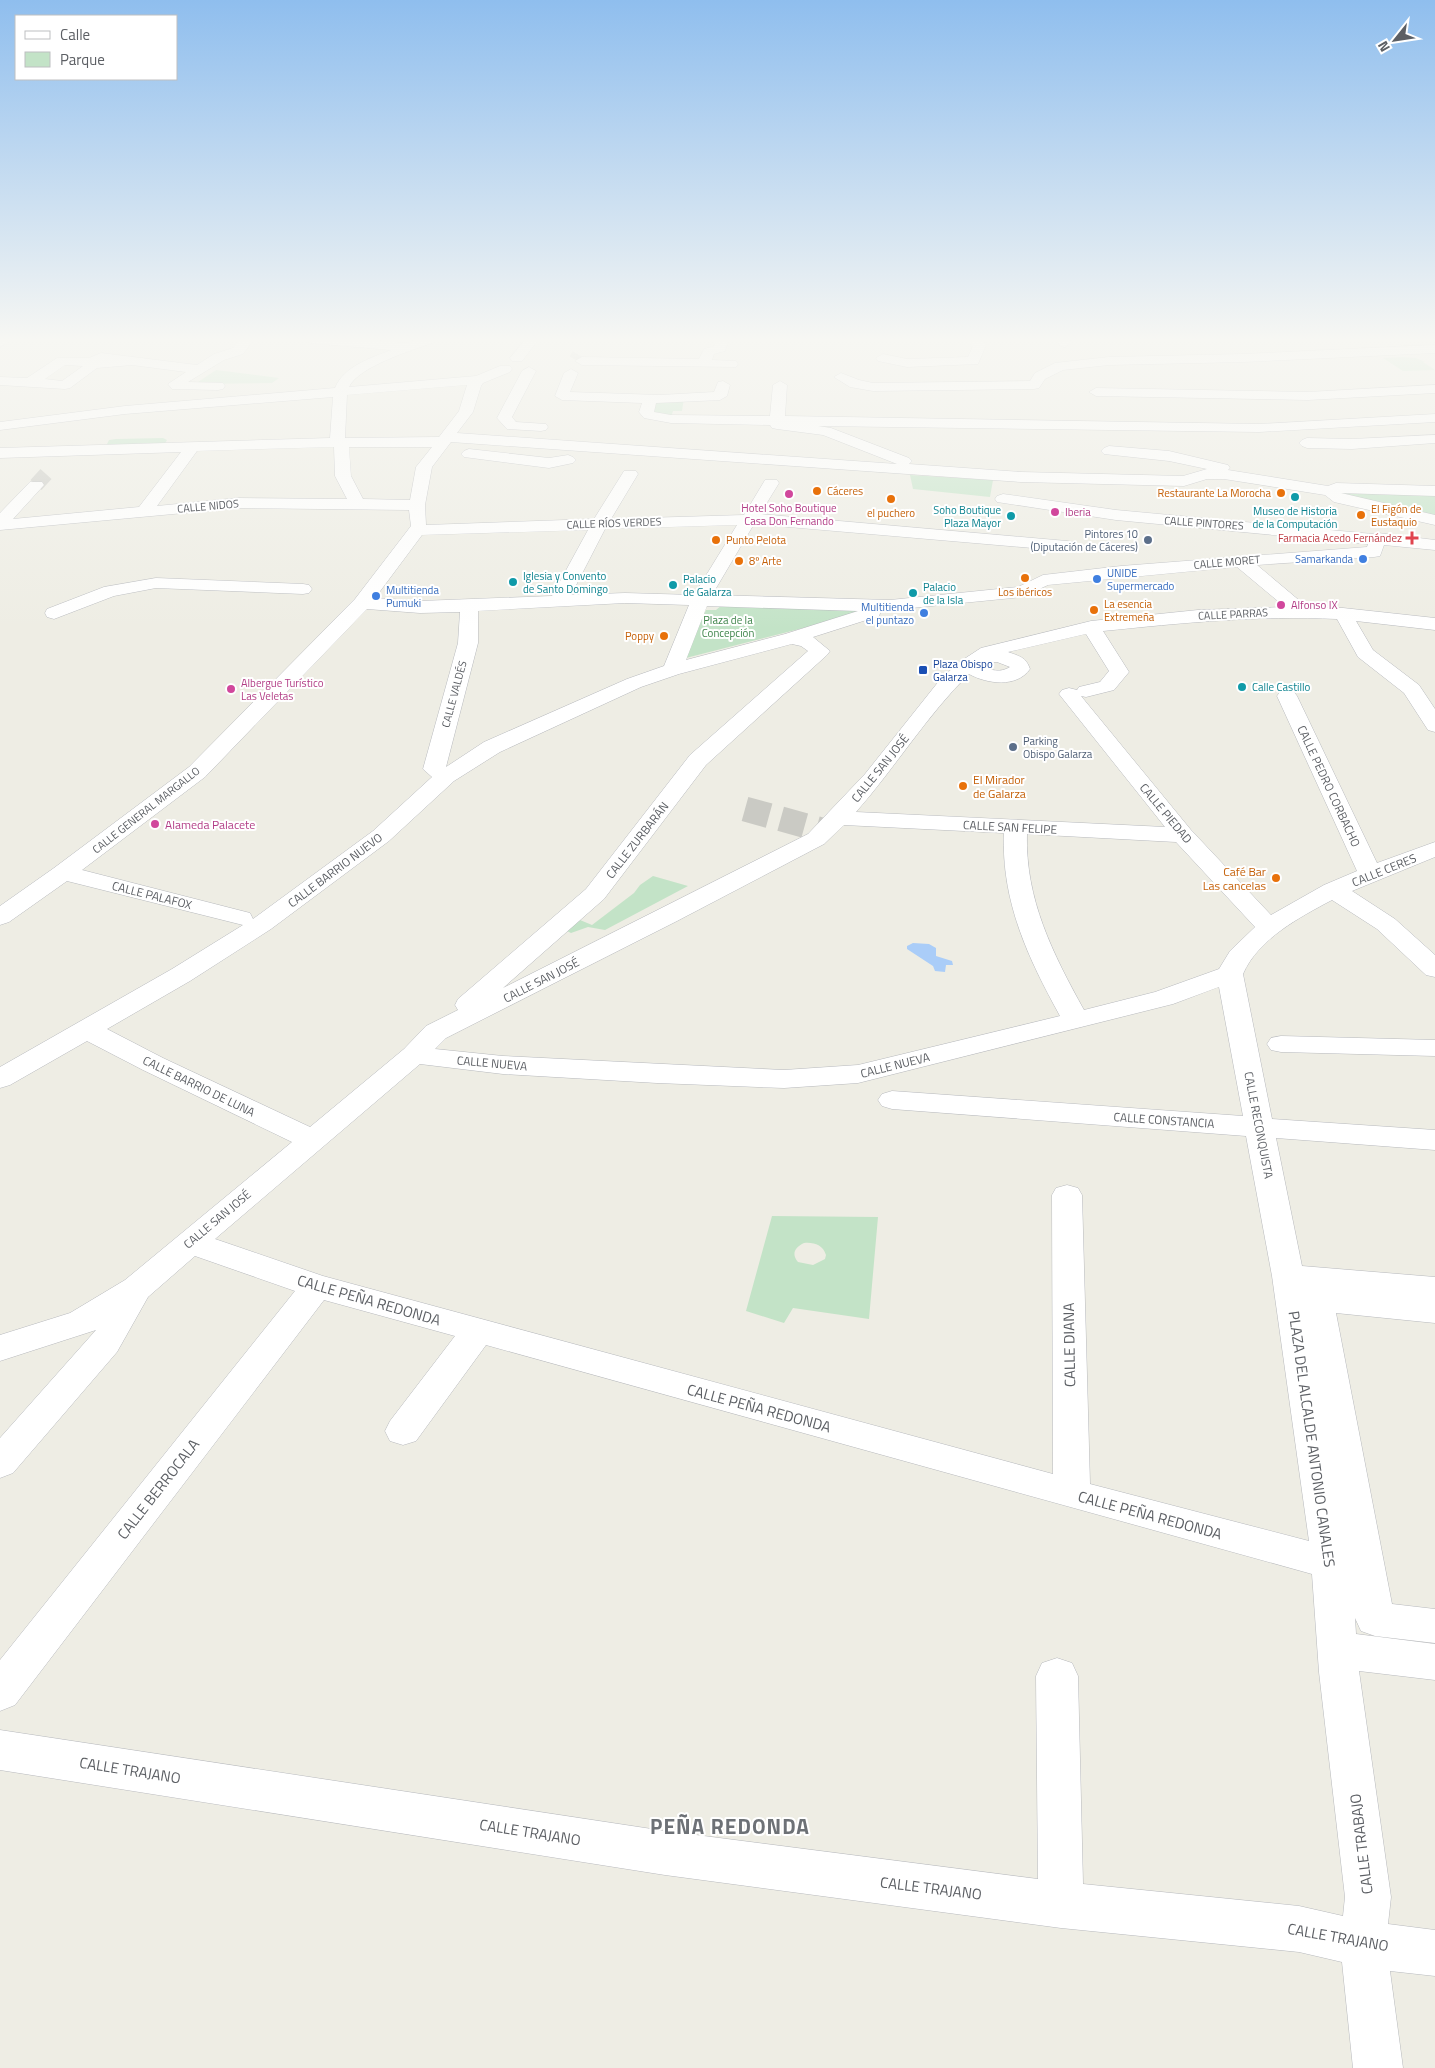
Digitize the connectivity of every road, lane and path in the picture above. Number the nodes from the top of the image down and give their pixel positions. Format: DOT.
graph roads {
  1 [pos="337,436"];
  2 [pos="449,436"];
  3 [pos="838,436"];
  4 [pos="1253,436"];
  5 [pos="1435,439"];
  6 [pos="182,442"];
  7 [pos="341,442"];
  8 [pos="1263,443"];
  9 [pos="1290,443"];
  10 [pos="442,446"];
  11 [pos="66,450"];
  12 [pos="1109,452"];
  13 [pos="0,453"];
  14 [pos="568,460"];
  15 [pos="51,468"];
  16 [pos="931,471"];
  17 [pos="630,474"];
  18 [pos="1184,481"];
  19 [pos="771,483"];
  20 [pos="36,485"];
  21 [pos="1334,490"];
  22 [pos="1435,491"];
  23 [pos="1003,499"];
  24 [pos="357,504"];
  25 [pos="417,505"];
  26 [pos="144,512"];
  27 [pos="1023,517"];
  28 [pos="749,519"];
  29 [pos="1166,520"];
  30 [pos="1435,520"];
  31 [pos="600,523"];
  32 [pos="0,524"];
  33 [pos="418,530"];
  34 [pos="1378,538"];
  35 [pos="1030,542"];
  36 [pos="1435,545"];
  37 [pos="1067,546"];
  38 [pos="1241,561"];
  39 [pos="1043,580"];
  40 [pos="302,588"];
  41 [pos="700,600"];
  42 [pos="559,602"];
  43 [pos="362,603"];
  44 [pos="469,606"];
  45 [pos="890,606"];
  46 [pos="1302,612"];
  47 [pos="54,613"];
  48 [pos="1343,614"];
  49 [pos="1435,624"];
  50 [pos="1091,627"];
  51 [pos="800,640"];
  52 [pos="672,670"];
  53 [pos="1435,688"];
  54 [pos="1412,689"];
  55 [pos="1287,696"];
  56 [pos="1435,726"];
  57 [pos="440,772"];
  58 [pos="838,818"];
  59 [pos="1183,835"];
  60 [pos="1016,836"];
  61 [pos="1435,849"];
  62 [pos="63,873"];
  63 [pos="1371,875"];
  64 [pos="1333,890"];
  65 [pos="0,917"];
  66 [pos="241,918"];
  67 [pos="1269,927"];
  68 [pos="1435,969"];
  69 [pos="1230,974"];
  70 [pos="1076,1020"];
  71 [pos="86,1029"];
  72 [pos="436,1032"];
  73 [pos="1281,1044"];
  74 [pos="1435,1048"];
  75 [pos="414,1055"];
  76 [pos="0,1079"];
  77 [pos="892,1100"];
  78 [pos="1259,1127"];
  79 [pos="312,1140"];
  80 [pos="1435,1140"];
  81 [pos="1067,1195"];
  82 [pos="191,1241"];
  83 [pos="1288,1276"];
  84 [pos="316,1286"];
  85 [pos="1435,1289"];
  86 [pos="1435,1311"];
  87 [pos="478,1331"];
  88 [pos="94,1333"];
  89 [pos="0,1348"];
  90 [pos="403,1431"];
  91 [pos="0,1463"];
  92 [pos="1072,1494"];
  93 [pos="1331,1563"];
  94 [pos="1435,1626"];
  95 [pos="1337,1650"];
  96 [pos="1435,1662"];
  97 [pos="1057,1676"];
  98 [pos="0,1692"];
  99 [pos="0,1750"];
  100 [pos="1061,1905"];
  101 [pos="1363,1944"];
  102 [pos="1435,1953"];
  103 [pos="1378,2068"];
  1 -- 7 [label="street"];
  2 -- 10 [label="street"];
  3 -- 16 [label="street"];
  4 -- 8 [label="street"];
  5 -- 9 [label="street"];
  6 -- 7 [label="street"];
  6 -- 11 [label="street"];
  6 -- 26 [label="street"];
  7 -- 10 [label="street"];
  7 -- 24 [label="street"];
  10 -- 14 [label="street"];
  10 -- 16 [label="street"];
  10 -- 25 [label="street"];
  11 -- 13 [label="street"];
  11 -- 15 [label="street"];
  12 -- 21 [label="street"];
  16 -- 18 [label="street"];
  17 -- 31 [label="street"];
  18 -- 21 [label="street"];
  18 -- 29 [label="street"];
  19 -- 28 [label="street"];
  20 -- 32 [label="street"];
  21 -- 22 [label="street"];
  21 -- 30 [label="street"];
  23 -- 29 [label="street, CALLE PINTORES"];
  24 -- 25 [label="street, CALLE NIDOS"];
  24 -- 26 [label="street, CALLE NIDOS"];
  25 -- 33 [label="street"];
  26 -- 32 [label="street, CALLE NIDOS"];
  27 -- 35 [label="street"];
  28 -- 31 [label="street, CALLE RÍOS VERDES"];
  28 -- 35 [label="street, CALLE RÍOS VERDES"];
  28 -- 41 [label="street"];
  29 -- 34 [label="street, CALLE PINTORES"];
  31 -- 33 [label="street, CALLE RÍOS VERDES"];
  31 -- 42 [label="street"];
  33 -- 43 [label="street, CALLE GENERAL MARGALLO"];
  34 -- 36 [label="street, CALLE PINTORES"];
  34 -- 38 [label="street, CALLE MORET"];
  35 -- 37 [label="street, CALLE RÍOS VERDES"];
  35 -- 39 [label="street"];
  38 -- 39 [label="street, CALLE MORET"];
  38 -- 46 [label="street"];
  39 -- 45 [label="street, CALLE MORET"];
  40 -- 47 [label="street"];
  41 -- 42 [label="street"];
  41 -- 45 [label="street"];
  41 -- 52 [label="street"];
  42 -- 44 [label="street"];
  43 -- 44 [label="street"];
  43 -- 62 [label="street, CALLE GENERAL MARGALLO"];
  44 -- 57 [label="street, CALLE VALDÉS"];
  45 -- 51 [label="street"];
  46 -- 48 [label="street, CALLE PARRAS"];
  46 -- 50 [label="street, CALLE PARRAS"];
  48 -- 49 [label="street, CALLE PARRAS"];
  48 -- 54 [label="street"];
  50 -- 58 [label="street, CALLE SAN JOSÉ"];
  50 -- 59 [label="street, CALLE PIEDAD"];
  51 -- 52 [label="street"];
  51 -- 72 [label="street, CALLE ZURBARÁN"];
  52 -- 57 [label="street, CALLE BARRIO NUEVO"];
  53 -- 54 [label="street"];
  54 -- 56 [label="street"];
  55 -- 63 [label="street, CALLE PEDRO CORBACHO"];
  57 -- 71 [label="street, CALLE BARRIO NUEVO"];
  58 -- 60 [label="street, CALLE SAN FELIPE"];
  58 -- 72 [label="street, CALLE SAN JOSÉ"];
  59 -- 60 [label="street, CALLE SAN FELIPE"];
  59 -- 67 [label="street, CALLE PIEDAD"];
  60 -- 70 [label="street"];
  61 -- 63 [label="street, CALLE CERES"];
  62 -- 65 [label="street, CALLE GENERAL MARGALLO"];
  62 -- 66 [label="street, CALLE PALAFOX"];
  63 -- 64 [label="street, CALLE CERES"];
  64 -- 67 [label="street"];
  64 -- 68 [label="street"];
  67 -- 69 [label="street"];
  69 -- 70 [label="street, CALLE NUEVA"];
  69 -- 78 [label="street, CALLE RECONQUISTA"];
  70 -- 75 [label="street, CALLE NUEVA"];
  71 -- 76 [label="street, CALLE BARRIO NUEVO"];
  71 -- 79 [label="street, CALLE BARRIO DE LUNA"];
  72 -- 75 [label="street, CALLE SAN JOSÉ"];
  73 -- 74 [label="street"];
  75 -- 79 [label="street, CALLE SAN JOSÉ"];
  77 -- 78 [label="street, CALLE CONSTANCIA"];
  78 -- 80 [label="street, CALLE CONSTANCIA"];
  78 -- 83 [label="street, CALLE RECONQUISTA"];
  79 -- 82 [label="street, CALLE SAN JOSÉ"];
  81 -- 92 [label="street, CALLE DIANA"];
  82 -- 84 [label="street, CALLE PEÑA REDONDA"];
  82 -- 88 [label="street, CALLE SAN JOSÉ"];
  83 -- 85 [label="street"];
  83 -- 93 [label="street, PLAZA DEL ALCALDE ANTONIO CANALES"];
  84 -- 87 [label="street, CALLE PEÑA REDONDA"];
  84 -- 98 [label="street, CALLE BERROCALA"];
  86 -- 94 [label="street, PLAZA DEL ALCALDE ANTONIO CANALES"];
  87 -- 90 [label="street"];
  87 -- 92 [label="street, CALLE PEÑA REDONDA"];
  88 -- 89 [label="street"];
  88 -- 91 [label="street, CALLE SAN JOSÉ"];
  92 -- 93 [label="street, CALLE PEÑA REDONDA"];
  93 -- 95 [label="street, PLAZA DEL ALCALDE ANTONIO CANALES"];
  95 -- 96 [label="street"];
  95 -- 101 [label="street, CALLE TRABAJO"];
  97 -- 100 [label="street"];
  99 -- 100 [label="street, CALLE TRAJANO"];
  100 -- 101 [label="street, CALLE TRAJANO"];
  101 -- 102 [label="street, CALLE TRAJANO"];
  101 -- 103 [label="street, CALLE TRABAJO"];
}
